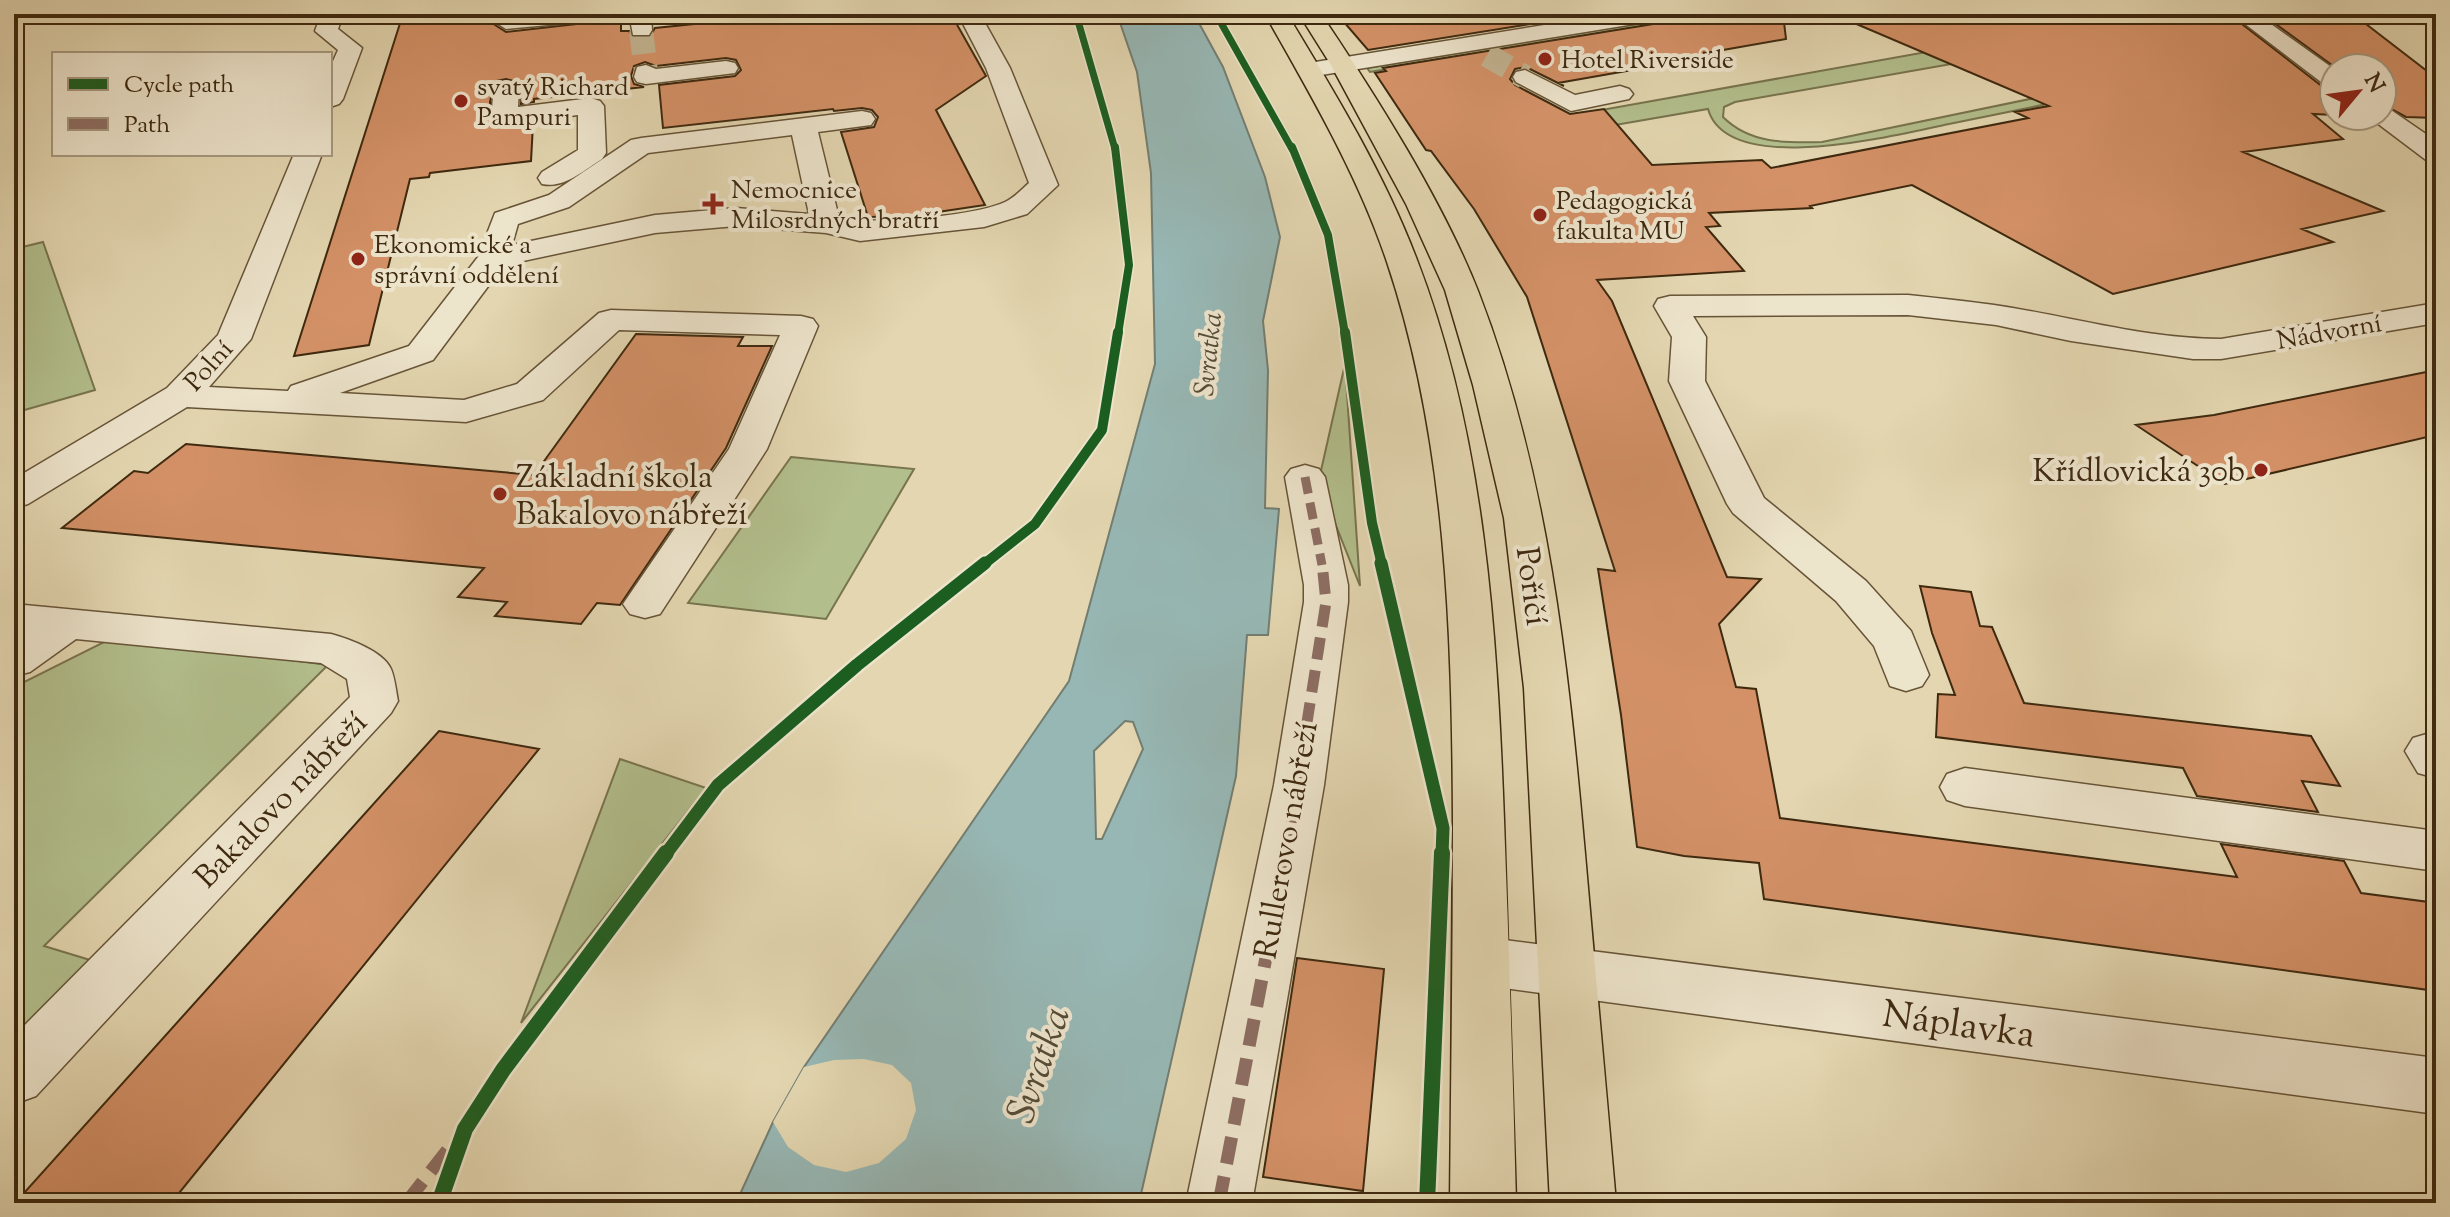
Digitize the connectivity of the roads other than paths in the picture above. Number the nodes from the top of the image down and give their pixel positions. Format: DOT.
graph roads {
  1 [pos="332,14"];
  2 [pos="591,14"];
  3 [pos="969,14"];
  4 [pos="1276,14"];
  5 [pos="1310,14"];
  6 [pos="1653,14"];
  7 [pos="2243,14"];
  8 [pos="506,22"];
  9 [pos="726,68"];
  10 [pos="1326,68"];
  11 [pos="2318,68"];
  12 [pos="646,72"];
  13 [pos="1525,77"];
  14 [pos="507,89"];
  15 [pos="332,94"];
  16 [pos="1620,94"];
  17 [pos="862,119"];
  18 [pos="803,126"];
  19 [pos="2398,127"];
  20 [pos="2436,154"];
  21 [pos="307,156"];
  22 [pos="505,219"];
  23 [pos="826,224"];
  24 [pos="493,258"];
  25 [pos="2436,313"];
  26 [pos="180,396"];
  27 [pos="283,402"];
  28 [pos="1305,477"];
  29 [pos="14,496"];
  30 [pos="645,604"];
  31 [pos="14,618"];
  32 [pos="68,623"];
  33 [pos="14,661"];
  34 [pos="1906,675"];
  35 [pos="1965,787"];
  36 [pos="2436,851"];
  37 [pos="1481,961"];
  38 [pos="1568,972"];
  39 [pos="14,1077"];
  40 [pos="2436,1086"];
  41 [pos="1219,1203"];
  42 [pos="1483,1203"];
  43 [pos="1583,1203"];
  1 -- 15 [label="street"];
  2 -- 8 [label="street"];
  3 -- 23 [label="street"];
  4 -- 10 [label="main road, Poříčí"];
  5 -- 10 [label="main road, Poříčí"];
  6 -- 10 [label="street"];
  7 -- 11 [label="street"];
  9 -- 12 [label="street"];
  10 -- 37 [label="main road, Poříčí"];
  10 -- 38 [label="main road, Poříčí"];
  13 -- 16 [label="street"];
  14 -- 22 [label="street"];
  17 -- 18 [label="street"];
  18 -- 22 [label="street"];
  18 -- 23 [label="street"];
  19 -- 20 [label="street"];
  21 -- 26 [label="street, Polní"];
  22 -- 24 [label="street"];
  23 -- 24 [label="street"];
  24 -- 27 [label="street"];
  25 -- 34 [label="street, Nádvorní"];
  26 -- 27 [label="street"];
  26 -- 29 [label="street, Polní"];
  27 -- 30 [label="street"];
  28 -- 41 [label="street, Rullerovo nábřeží"];
  31 -- 32 [label="street, Bakalovo nábřeží"];
  32 -- 33 [label="street"];
  32 -- 39 [label="street, Bakalovo nábřeží"];
  35 -- 36 [label="street"];
  37 -- 38 [label="street, Náplavka"];
  37 -- 42 [label="main road, Poříčí"];
  38 -- 40 [label="street, Náplavka"];
  38 -- 43 [label="main road, Poříčí"];
}
